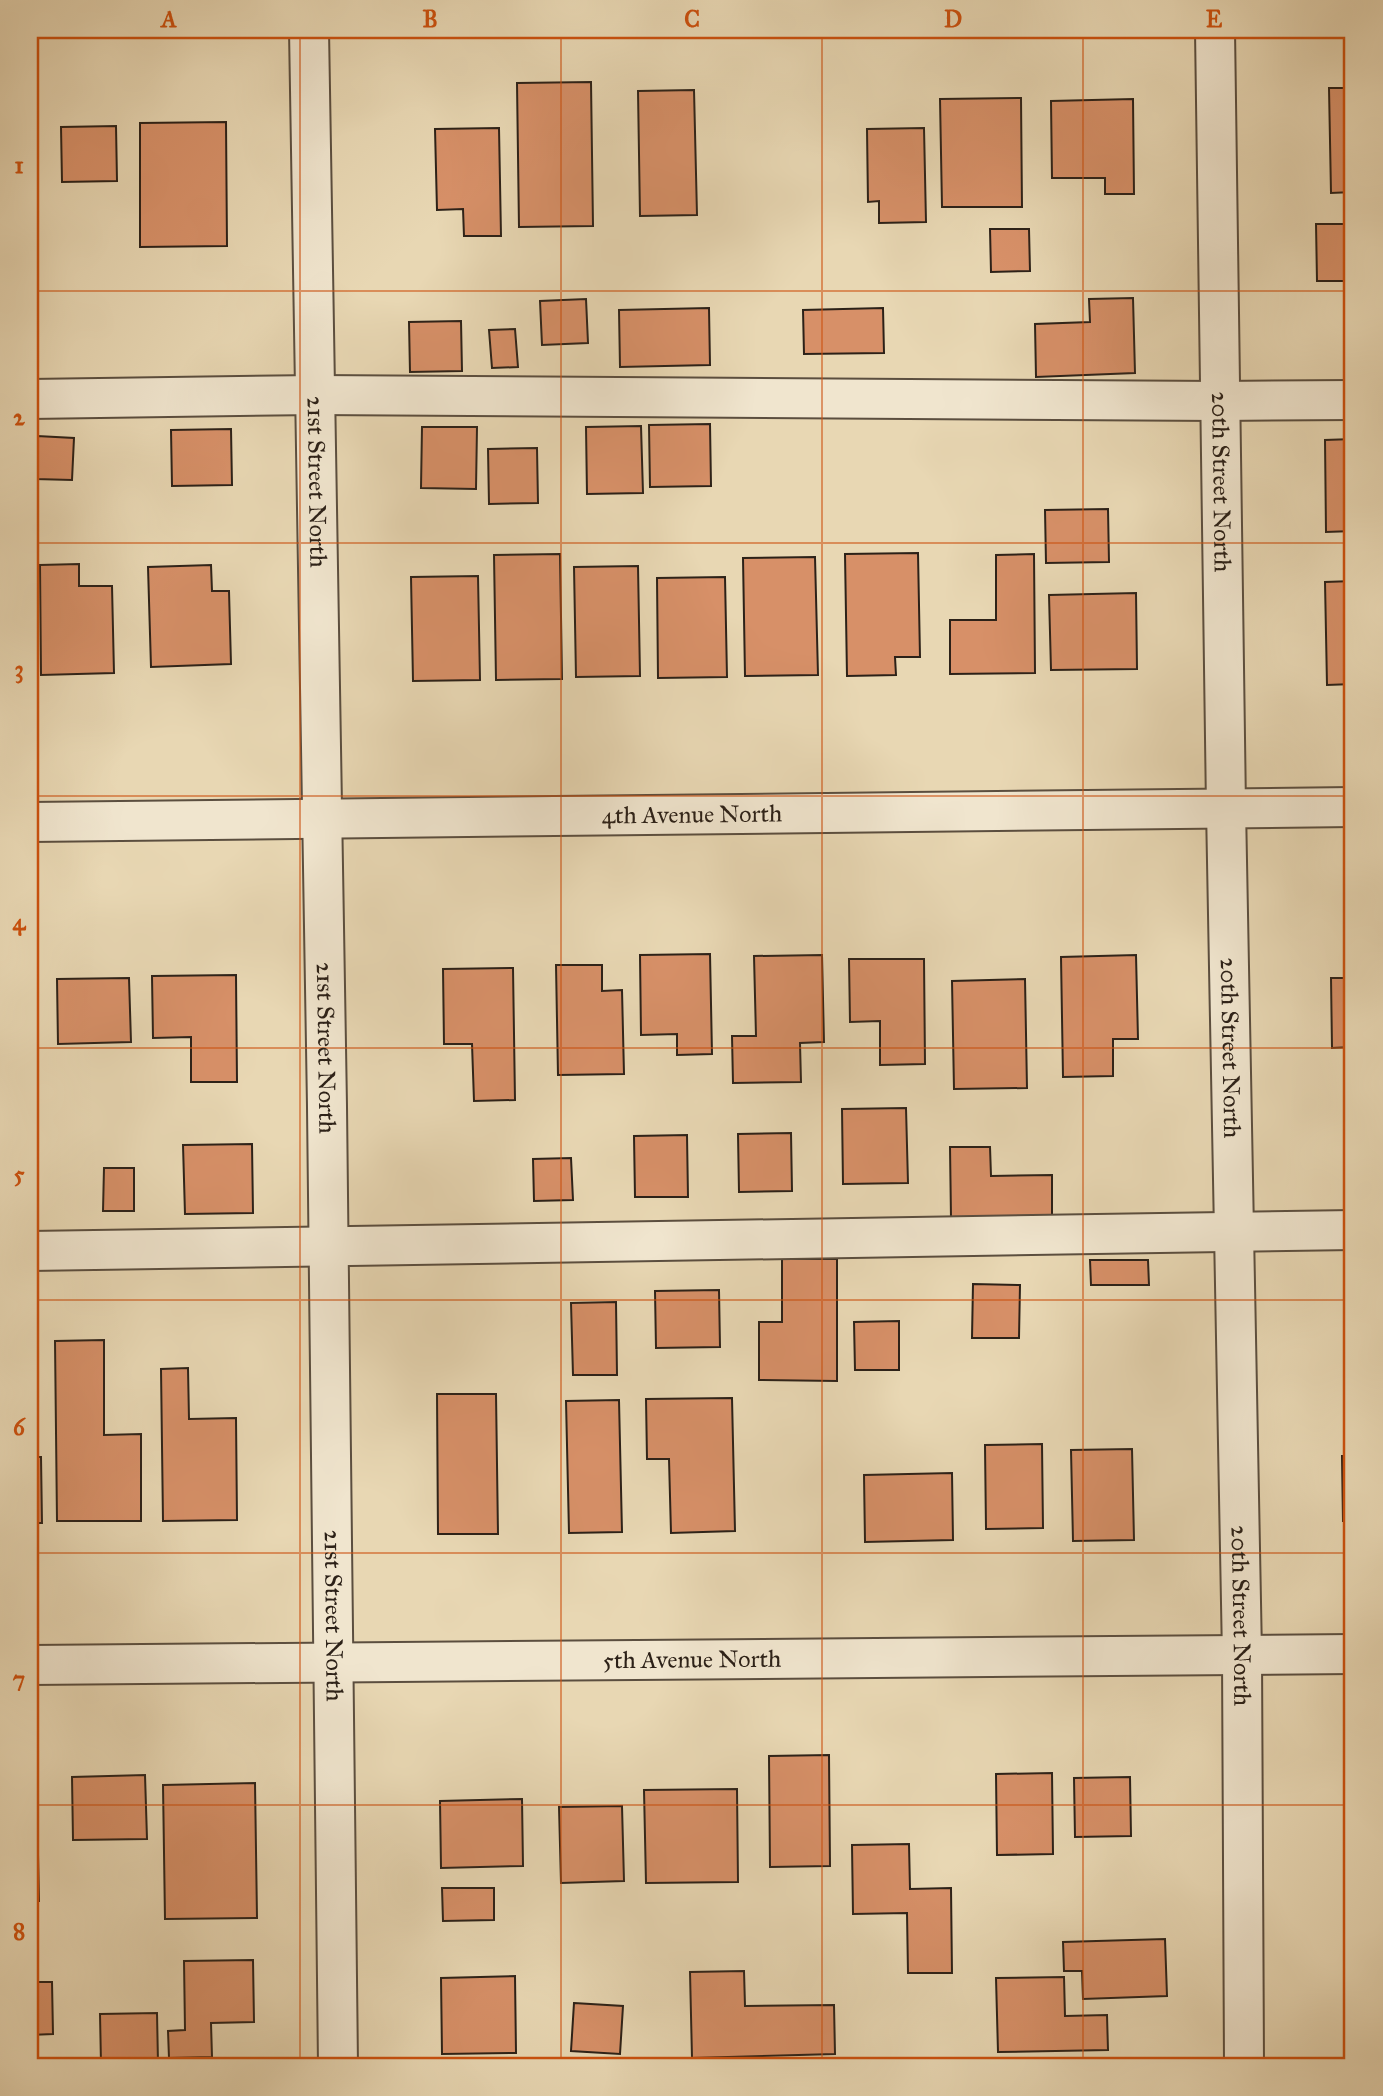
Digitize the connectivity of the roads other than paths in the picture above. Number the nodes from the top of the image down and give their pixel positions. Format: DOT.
graph roads {
  1 [pos="309,30"];
  2 [pos="1215,30"];
  3 [pos="316,395"];
  4 [pos="30,399"];
  5 [pos="1353,400"];
  6 [pos="1220,401"];
  7 [pos="1353,807"];
  8 [pos="1226,808"];
  9 [pos="323,819"];
  10 [pos="30,822"];
  11 [pos="1353,1230"];
  12 [pos="1234,1232"];
  13 [pos="329,1247"];
  14 [pos="30,1251"];
  15 [pos="1353,1654"];
  16 [pos="1242,1655"];
  17 [pos="335,1662"];
  18 [pos="30,1665"];
  19 [pos="338,2066"];
  20 [pos="1244,2066"];
  1 -- 3 [label="street, 21st Street North"];
  2 -- 6 [label="street, 20th Street North"];
  3 -- 4 [label="street"];
  3 -- 6 [label="street"];
  3 -- 9 [label="street, 21st Street North"];
  5 -- 6 [label="street"];
  6 -- 8 [label="street, 20th Street North"];
  7 -- 8 [label="street, 4th Avenue North"];
  8 -- 9 [label="street, 4th Avenue North"];
  8 -- 12 [label="street, 20th Street North"];
  9 -- 10 [label="street, 4th Avenue North"];
  9 -- 13 [label="street, 21st Street North"];
  11 -- 12 [label="street"];
  12 -- 13 [label="street"];
  12 -- 16 [label="street, 20th Street North"];
  13 -- 14 [label="street"];
  13 -- 17 [label="street, 21st Street North"];
  15 -- 16 [label="street, 5th Avenue North"];
  16 -- 17 [label="street, 5th Avenue North"];
  16 -- 20 [label="street, 20th Street North"];
  17 -- 18 [label="street, 5th Avenue North"];
  17 -- 19 [label="street, 21st Street North"];
}
